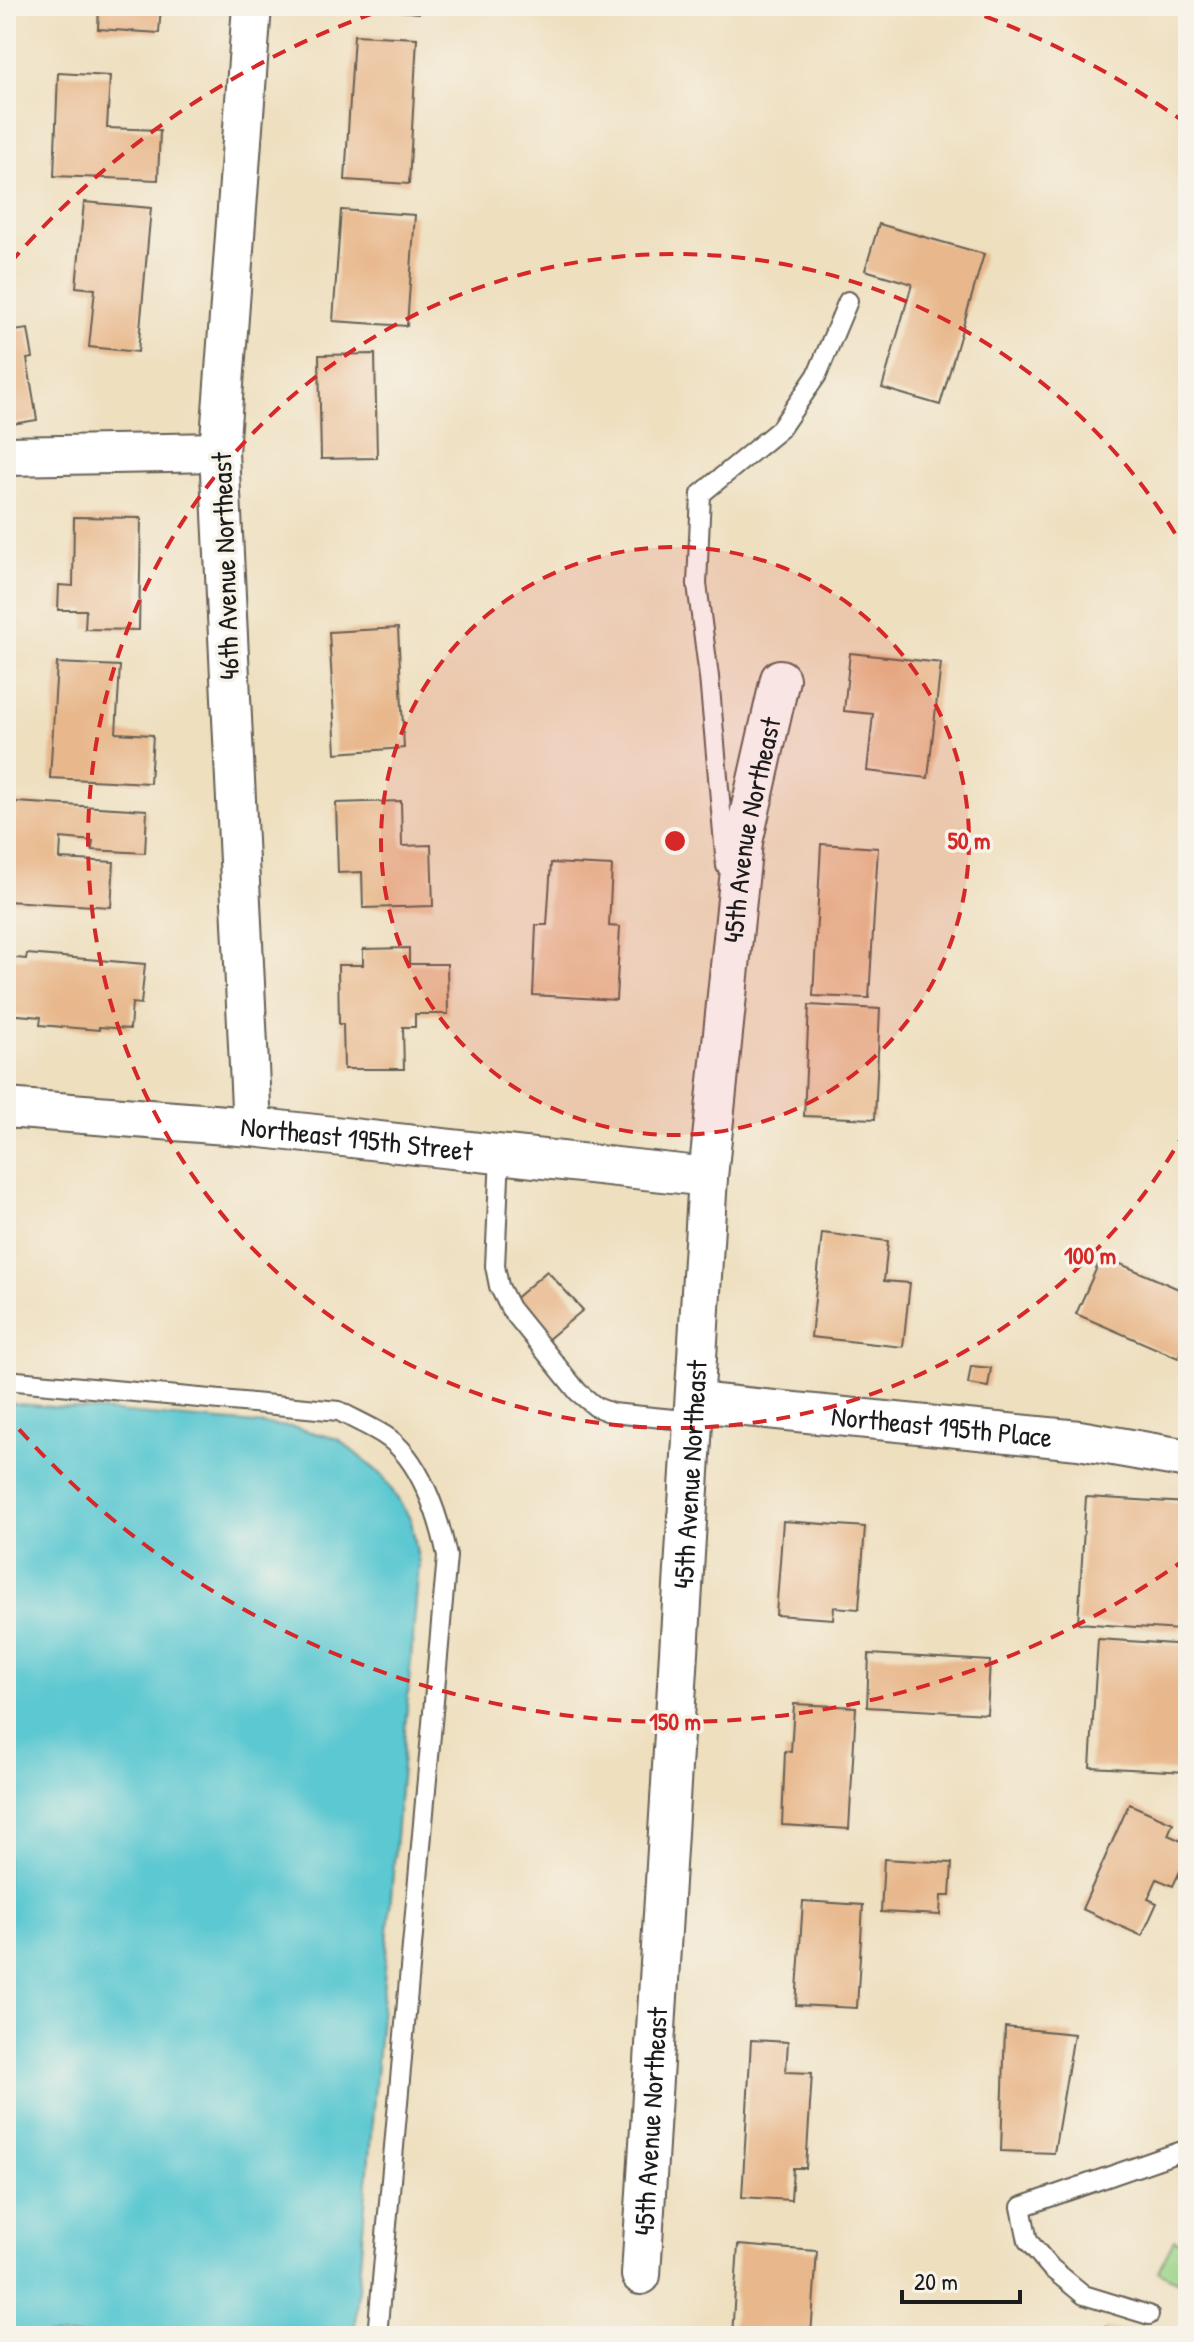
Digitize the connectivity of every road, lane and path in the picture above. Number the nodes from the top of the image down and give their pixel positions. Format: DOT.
graph roads {
  1 [pos="252,6"];
  2 [pos="848,301"];
  3 [pos="219,452"];
  4 [pos="6,456"];
  5 [pos="780,679"];
  6 [pos="733,940"];
  7 [pos="6,1108"];
  8 [pos="252,1127"];
  9 [pos="500,1155"];
  10 [pos="708,1177"];
  11 [pos="6,1380"];
  12 [pos="694,1411"];
  13 [pos="1188,1459"];
  14 [pos="1188,2149"];
  15 [pos="641,2275"];
  16 [pos="1149,2315"];
  17 [pos="377,2336"];
  1 -- 3 [label="street, 46th Avenue Northeast"];
  2 -- 6 [label="lane"];
  3 -- 4 [label="street"];
  3 -- 8 [label="street, 46th Avenue Northeast"];
  5 -- 6 [label="street, 45th Avenue Northeast"];
  6 -- 10 [label="street, 45th Avenue Northeast"];
  7 -- 8 [label="street, Northeast 195th Street"];
  8 -- 9 [label="street, Northeast 195th Street"];
  9 -- 10 [label="street, Northeast 195th Street"];
  9 -- 12 [label="lane"];
  10 -- 12 [label="street, 45th Avenue Northeast"];
  11 -- 17 [label="lane"];
  12 -- 13 [label="street, Northeast 195th Place"];
  12 -- 15 [label="street, 45th Avenue Northeast"];
  14 -- 16 [label="lane"];
}
